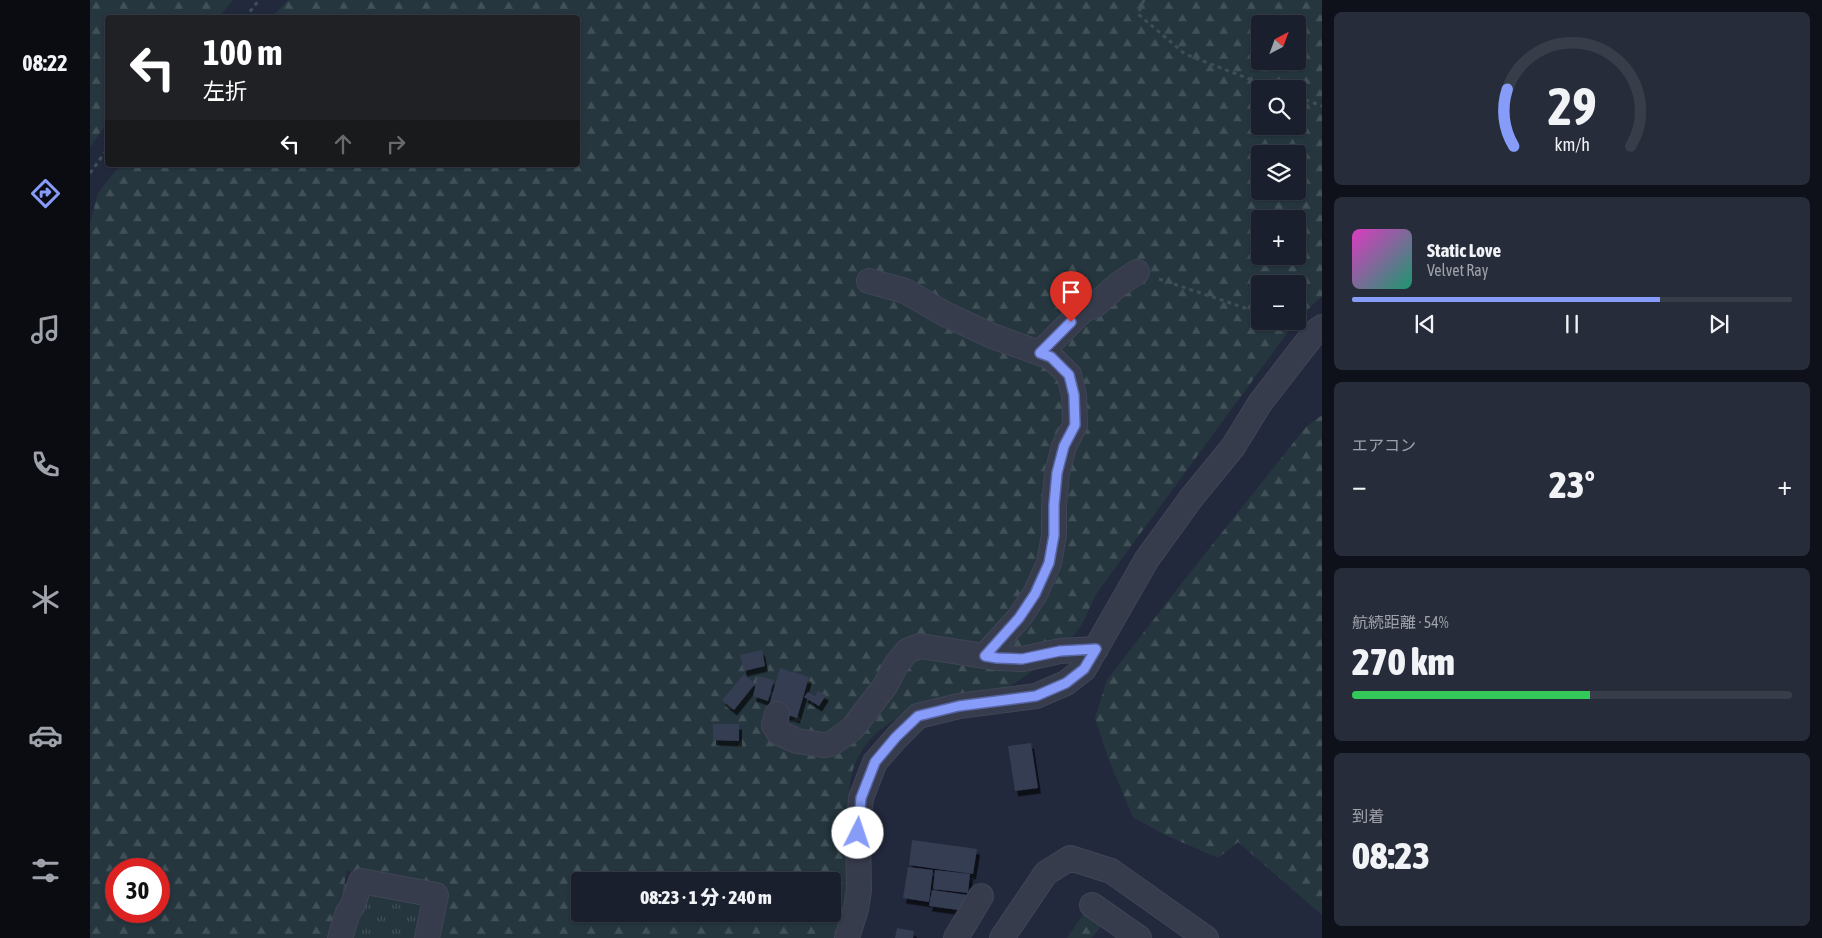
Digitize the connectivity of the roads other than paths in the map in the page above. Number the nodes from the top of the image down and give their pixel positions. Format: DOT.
graph roads {
  1 [pos="1148,275"];
  2 [pos="869,281"];
  3 [pos="1322,327"];
  4 [pos="1040,353"];
  5 [pos="1096,649"];
  6 [pos="985,656"];
  7 [pos="777,714"];
  8 [pos="981,896"];
  9 [pos="1092,905"];
  10 [pos="340,938"];
  11 [pos="427,938"];
  12 [pos="846,938"];
  13 [pos="956,938"];
  14 [pos="1002,938"];
  15 [pos="1139,938"];
  16 [pos="1206,938"];
  1 -- 4 [label="street"];
  2 -- 4 [label="street"];
  3 -- 5 [label="street"];
  4 -- 6 [label="street"];
  5 -- 6 [label="street"];
  5 -- 12 [label="street"];
  6 -- 7 [label="street"];
  8 -- 13 [label="street"];
  9 -- 15 [label="street"];
  10 -- 11 [label="street"];
  14 -- 16 [label="street"];
}
